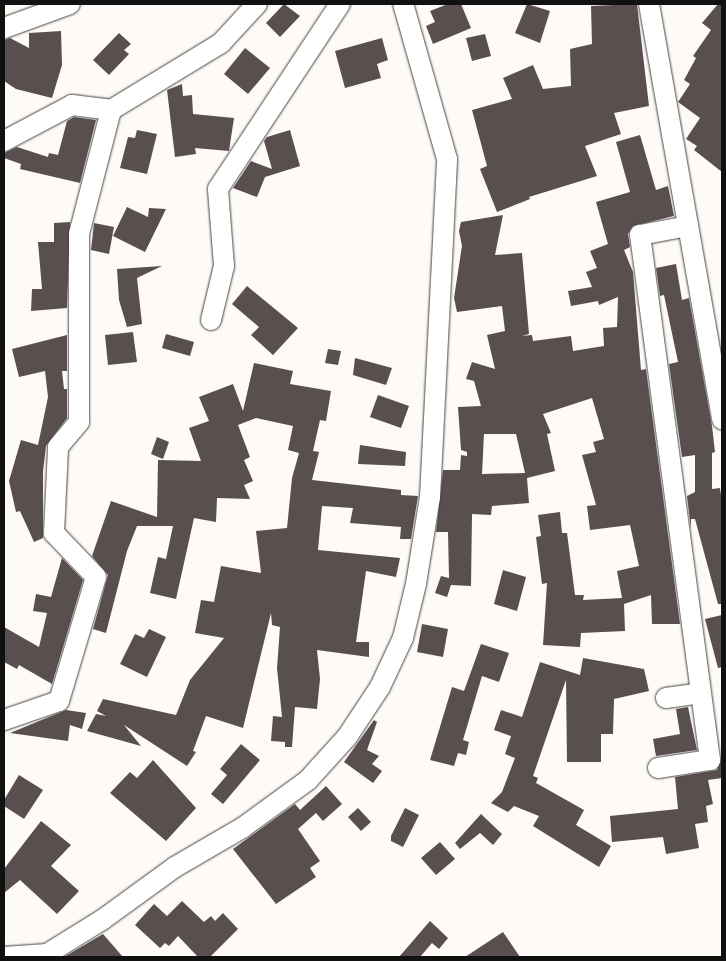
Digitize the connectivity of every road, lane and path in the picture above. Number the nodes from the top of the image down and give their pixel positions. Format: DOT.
graph roads {
  1 [pos="70,4"];
  2 [pos="257,4"];
  3 [pos="340,4"];
  4 [pos="403,4"];
  5 [pos="649,4"];
  6 [pos="4,28"];
  7 [pos="110,110"];
  8 [pos="4,141"];
  9 [pos="688,226"];
  10 [pos="211,320"];
  11 [pos="722,420"];
  12 [pos="701,693"];
  13 [pos="666,698"];
  14 [pos="4,720"];
  15 [pos="658,768"];
  16 [pos="43,955"];
  17 [pos="4,957"];
  1 -- 6 [label="street"];
  2 -- 7 [label="street"];
  3 -- 10 [label="street"];
  4 -- 16 [label="street"];
  5 -- 9 [label="street"];
  7 -- 8 [label="street"];
  7 -- 14 [label="street"];
  9 -- 11 [label="street"];
  9 -- 12 [label="street"];
  12 -- 13 [label="street"];
  12 -- 15 [label="street"];
  16 -- 17 [label="street"];
}
